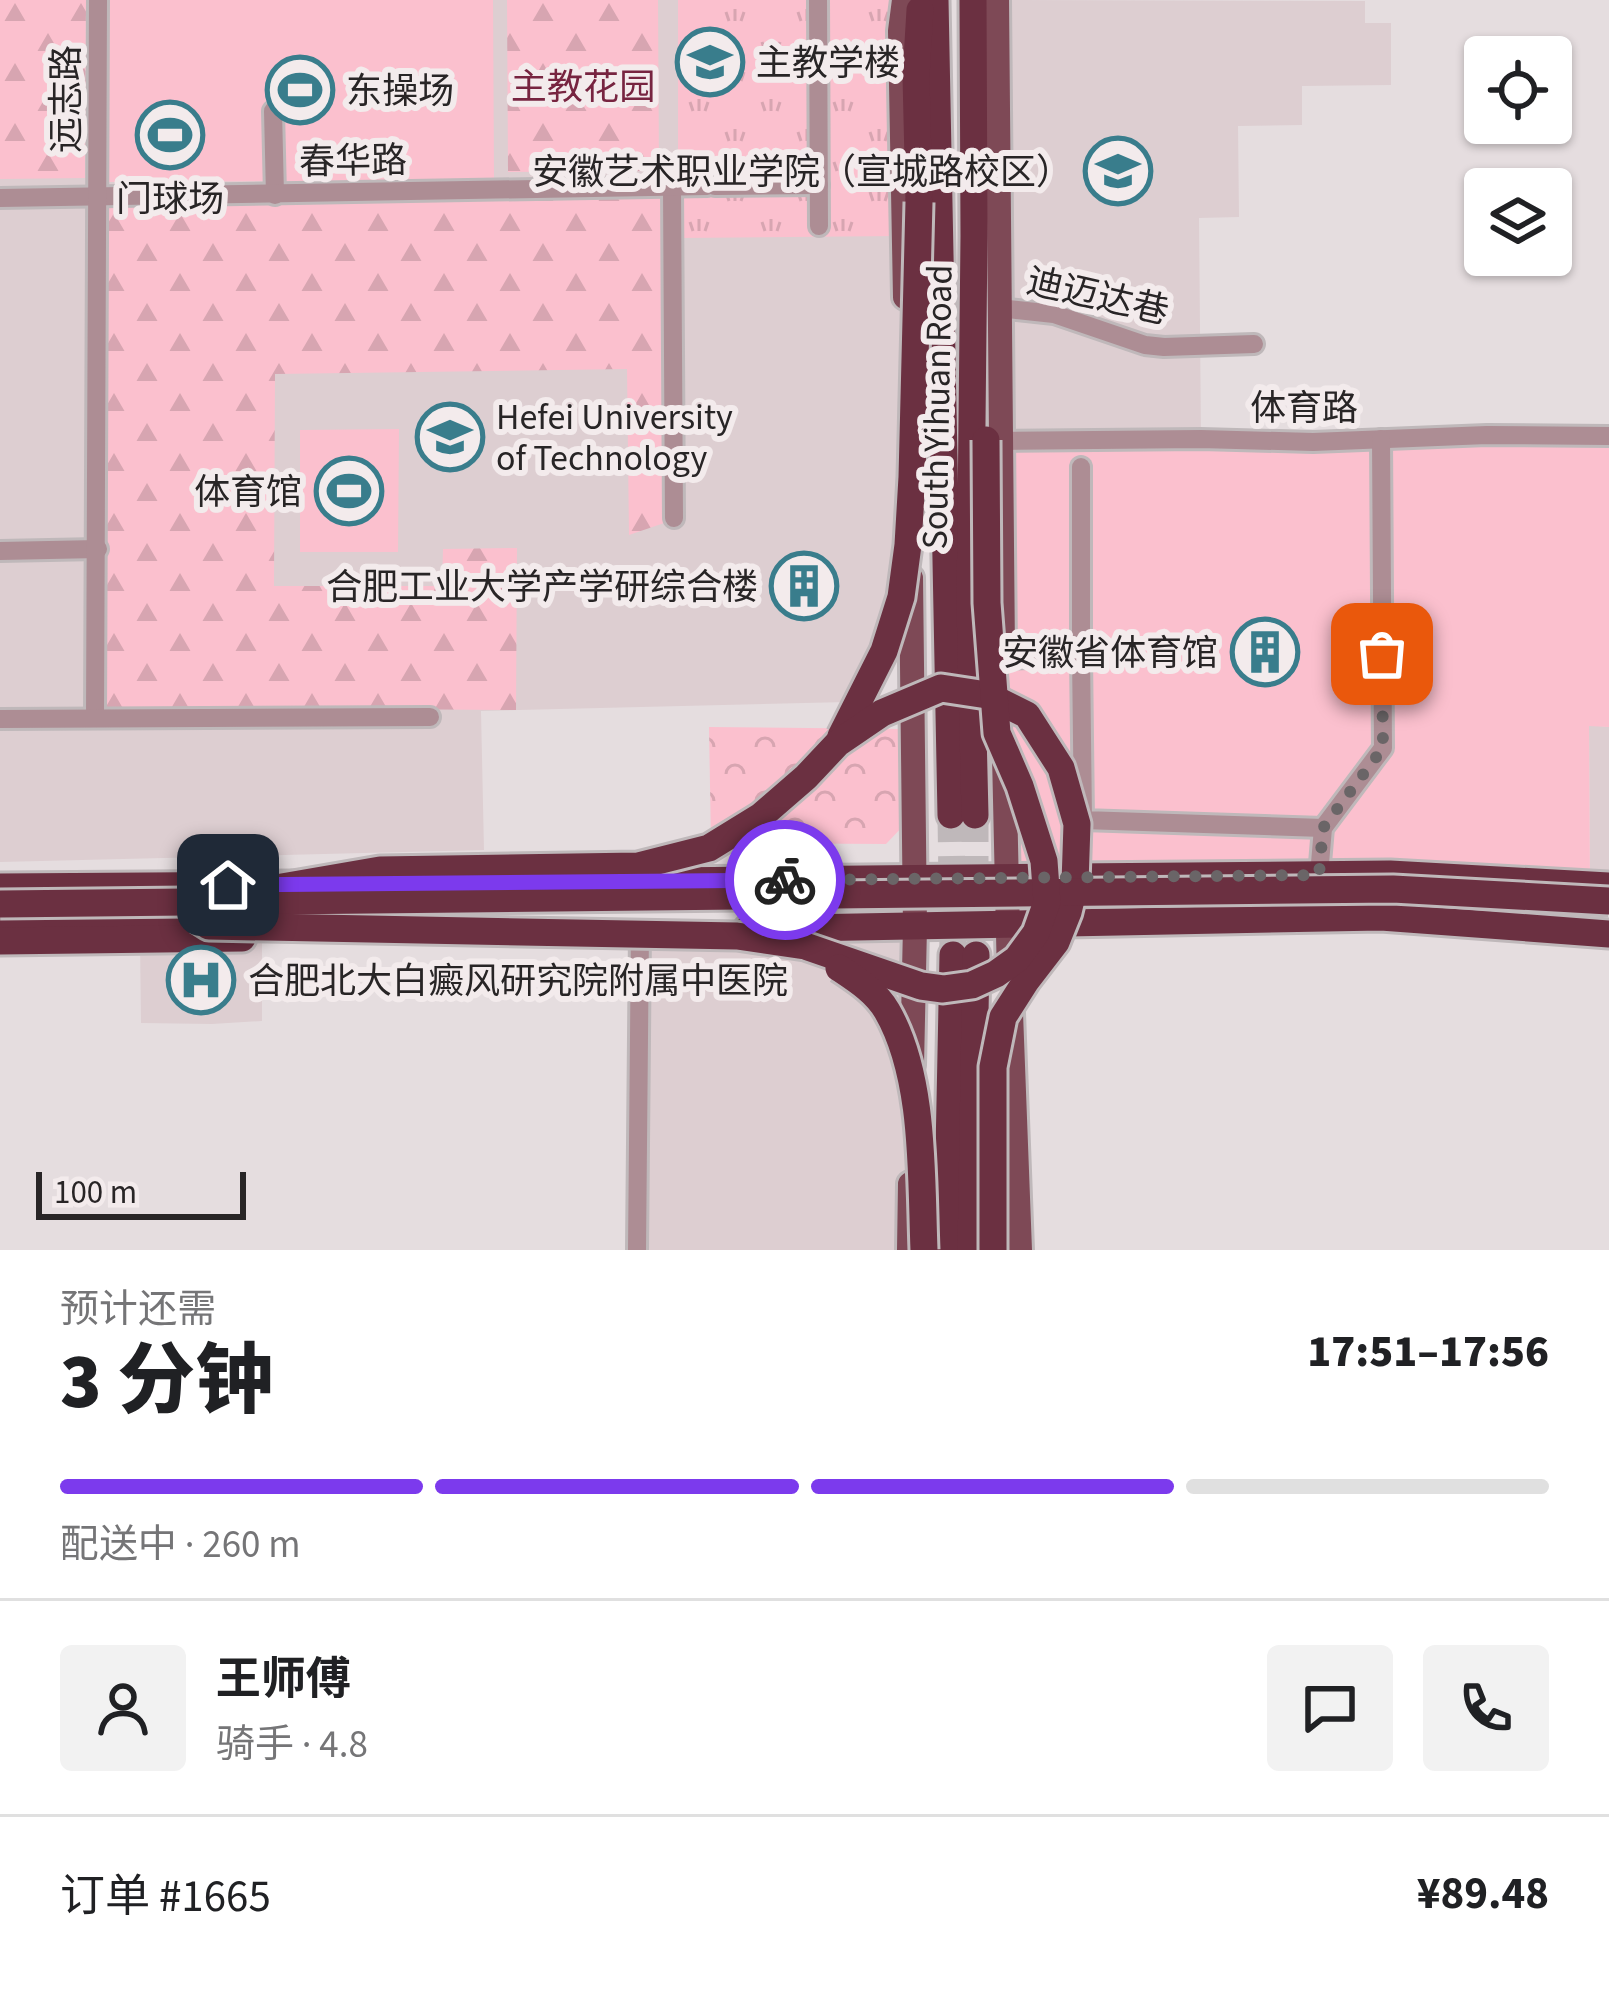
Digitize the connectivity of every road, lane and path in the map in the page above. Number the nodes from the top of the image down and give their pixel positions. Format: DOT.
graph roads {
  1 [pos="98,0"];
  2 [pos="818,0"];
  3 [pos="904,0"];
  4 [pos="922,0"];
  5 [pos="935,0"];
  6 [pos="973,0"];
  7 [pos="998,0"];
  8 [pos="273,111"];
  9 [pos="819,185"];
  10 [pos="672,188"];
  11 [pos="275,194"];
  12 [pos="98,197"];
  13 [pos="0,198"];
  14 [pos="819,226"];
  15 [pos="974,236"];
  16 [pos="999,308"];
  17 [pos="1254,344"];
  18 [pos="1609,436"];
  19 [pos="1381,439"];
  20 [pos="993,441"];
  21 [pos="1082,467"];
  22 [pos="674,518"];
  23 [pos="98,549"];
  24 [pos="0,551"];
  25 [pos="1081,656"];
  26 [pos="1003,658"];
  27 [pos="430,717"];
  28 [pos="95,718"];
  29 [pos="0,719"];
  30 [pos="838,742"];
  31 [pos="1323,828"];
  32 [pos="1319,875"];
  33 [pos="1007,878"];
  34 [pos="914,879"];
  35 [pos="1609,886"];
  36 [pos="0,887"];
  37 [pos="1609,902"];
  38 [pos="0,904"];
  39 [pos="198,910"];
  40 [pos="1609,920"];
  41 [pos="0,921"];
  42 [pos="1007,924"];
  43 [pos="915,926"];
  44 [pos="640,932"];
  45 [pos="1609,934"];
  46 [pos="0,941"];
  47 [pos="805,946"];
  48 [pos="637,1250"];
  49 [pos="909,1250"];
  50 [pos="924,1250"];
  51 [pos="947,1250"];
  52 [pos="971,1250"];
  53 [pos="993,1250"];
  54 [pos="1019,1250"];
  1 -- 12 [label="street, 远志路"];
  2 -- 9 [label="street"];
  3 -- 34 [label="main road"];
  4 -- 30 [label="highway, bridge"];
  5 -- 15 [label="highway, South Yihuan Road"];
  6 -- 15 [label="highway, South Yihuan Road"];
  7 -- 16 [label="main road"];
  8 -- 11 [label="street"];
  9 -- 10 [label="street, 春华路"];
  9 -- 14 [label="street"];
  10 -- 11 [label="street, 春华路"];
  10 -- 22 [label="street"];
  11 -- 12 [label="street, 春华路"];
  12 -- 13 [label="street, 春华路"];
  12 -- 23 [label="street, 远志路"];
  15 -- 20 [label="highway"];
  16 -- 17 [label="street, 迪迈达巷"];
  16 -- 20 [label="main road"];
  18 -- 19 [label="street, 体育路"];
  19 -- 20 [label="street, 体育路"];
  19 -- 31 [label="street"];
  20 -- 26 [label="main road"];
  20 -- 47 [label="highway, bridge"];
  21 -- 25 [label="street"];
  23 -- 24 [label="street"];
  23 -- 28 [label="street, 远志路"];
  25 -- 26 [label="street"];
  25 -- 31 [label="street"];
  26 -- 33 [label="main road"];
  27 -- 28 [label="street"];
  28 -- 29 [label="street"];
  30 -- 39 [label="highway, bridge"];
  30 -- 53 [label="highway, bridge"];
  31 -- 32 [label="street"];
  32 -- 33 [label="highway"];
  32 -- 35 [label="highway"];
  33 -- 34 [label="highway"];
  33 -- 42 [label="main road"];
  34 -- 36 [label="highway"];
  34 -- 43 [label="main road"];
  37 -- 39 [label="highway, bridge"];
  38 -- 39 [label="highway, bridge"];
  39 -- 40 [label="highway, bridge"];
  39 -- 41 [label="highway"];
  39 -- 47 [label="highway, bridge"];
  42 -- 43 [label="highway"];
  42 -- 45 [label="highway"];
  42 -- 54 [label="main road"];
  43 -- 44 [label="highway"];
  43 -- 49 [label="main road"];
  44 -- 46 [label="highway"];
  44 -- 48 [label="street"];
  47 -- 50 [label="highway, bridge"];
  51 -- 52 [label="highway"];
}
